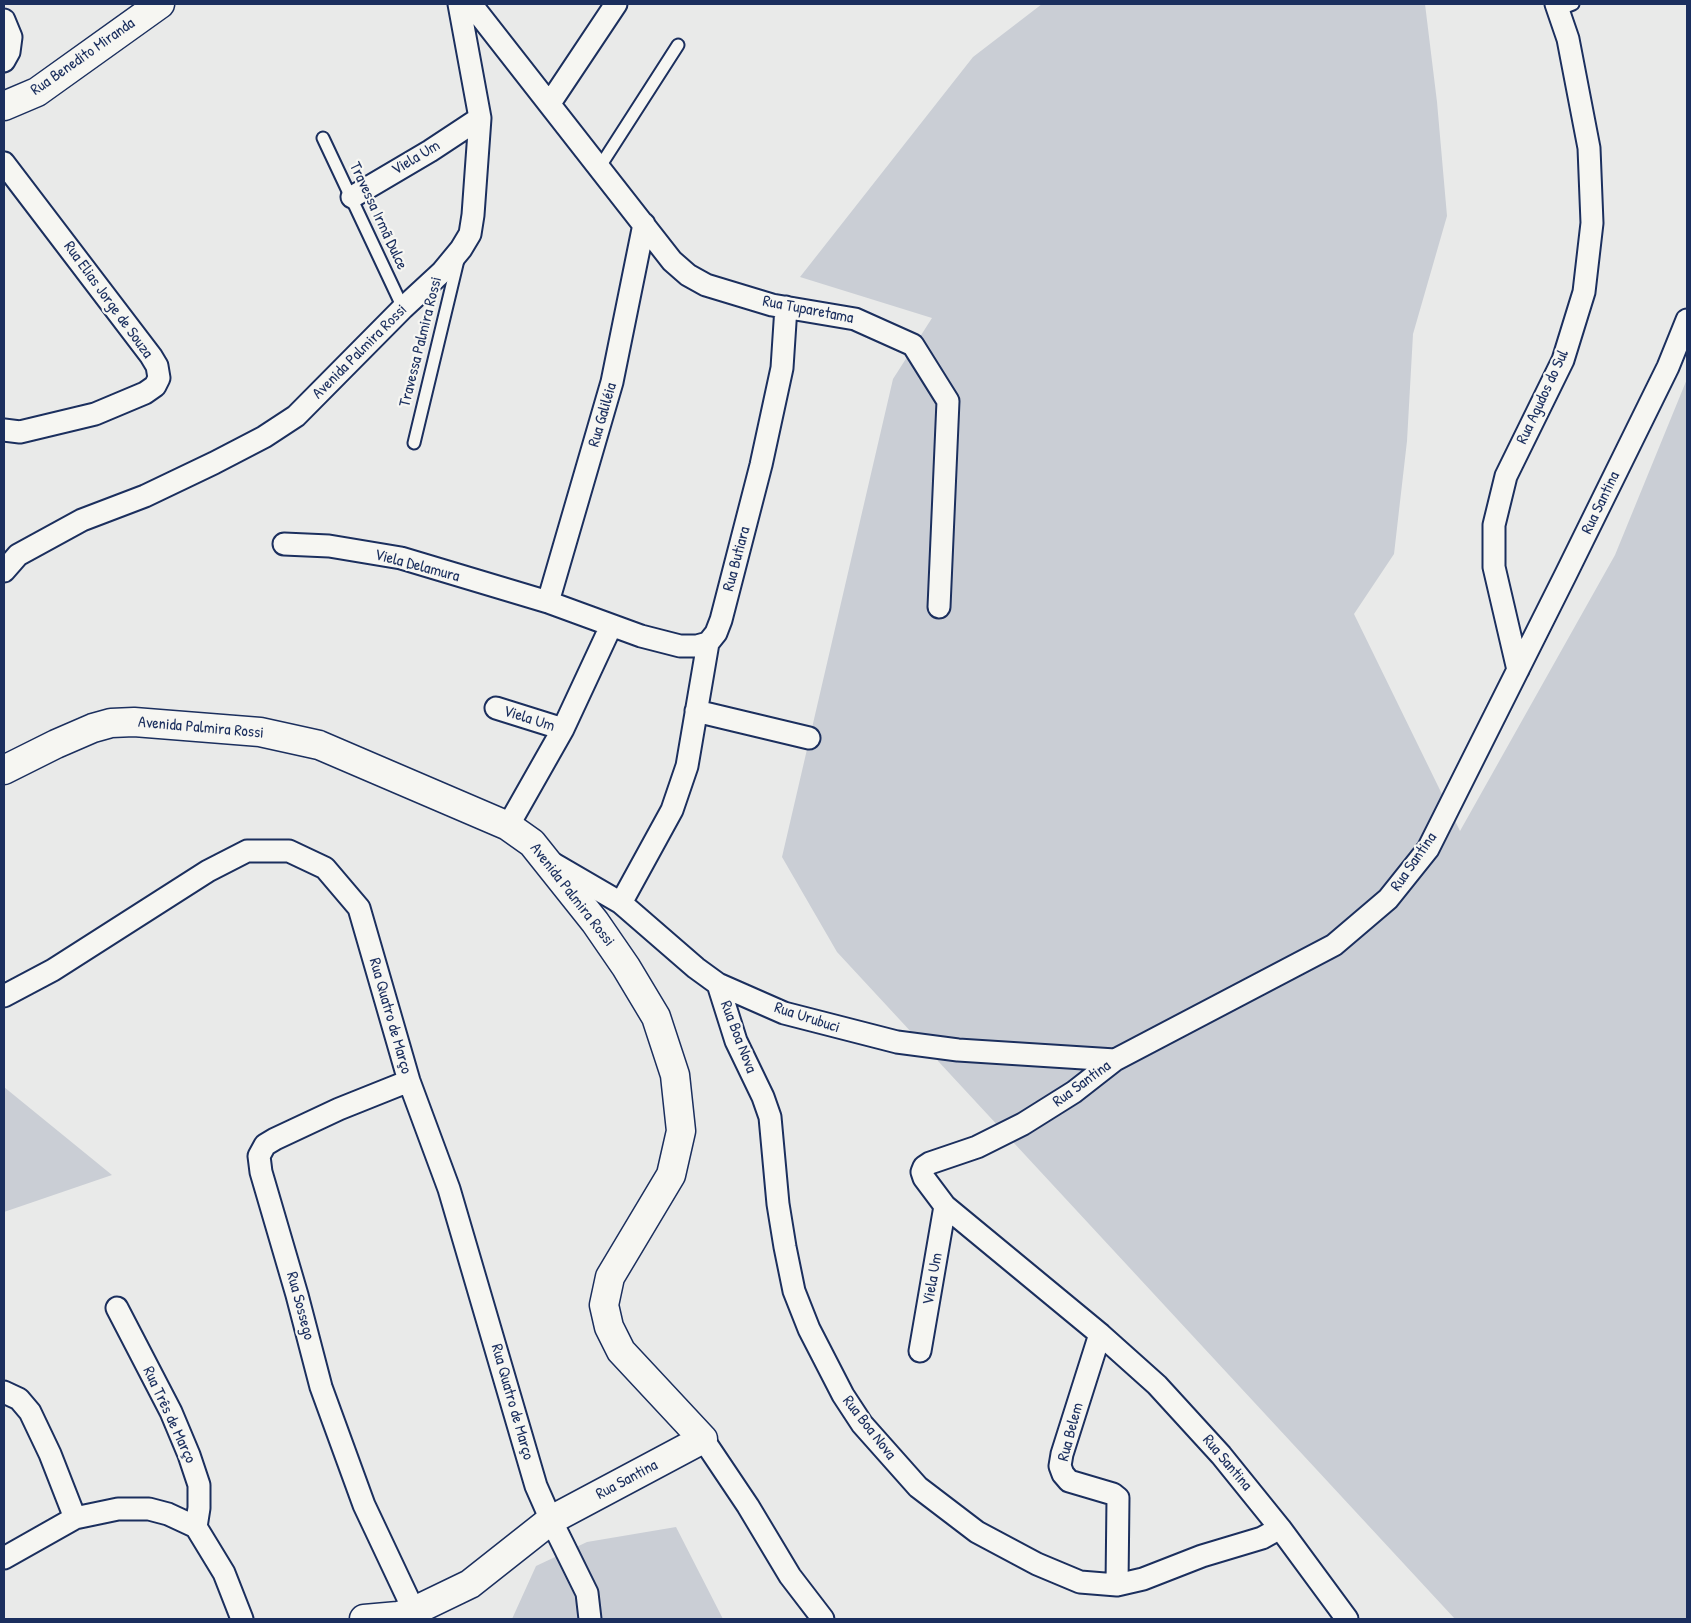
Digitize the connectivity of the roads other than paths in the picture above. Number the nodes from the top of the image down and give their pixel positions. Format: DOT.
graph roads {
  1 [pos="160,4"];
  2 [pos="459,4"];
  3 [pos="471,4"];
  4 [pos="616,4"];
  5 [pos="1563,6"];
  6 [pos="4,20"];
  7 [pos="678,45"];
  8 [pos="4,61"];
  9 [pos="550,102"];
  10 [pos="4,106"];
  11 [pos="480,118"];
  12 [pos="323,138"];
  13 [pos="4,163"];
  14 [pos="599,168"];
  15 [pos="352,197"];
  16 [pos="644,224"];
  17 [pos="461,249"];
  18 [pos="786,307"];
  19 [pos="403,308"];
  20 [pos="1687,320"];
  21 [pos="4,430"];
  22 [pos="414,443"];
  23 [pos="284,544"];
  24 [pos="4,571"];
  25 [pos="548,602"];
  26 [pos="939,607"];
  27 [pos="612,626"];
  28 [pos="708,643"];
  29 [pos="1518,670"];
  30 [pos="496,708"];
  31 [pos="696,711"];
  32 [pos="563,729"];
  33 [pos="808,738"];
  34 [pos="4,770"];
  35 [pos="508,826"];
  36 [pos="542,858"];
  37 [pos="621,903"];
  38 [pos="718,984"];
  39 [pos="4,996"];
  40 [pos="1115,1060"];
  41 [pos="409,1081"];
  42 [pos="945,1206"];
  43 [pos="117,1308"];
  44 [pos="1100,1334"];
  45 [pos="920,1351"];
  46 [pos="11,1396"];
  47 [pos="703,1439"];
  48 [pos="75,1518"];
  49 [pos="551,1520"];
  50 [pos="196,1527"];
  51 [pos="1280,1528"];
  52 [pos="4,1558"];
  53 [pos="1117,1585"];
  54 [pos="414,1611"];
  55 [pos="242,1619"];
  56 [pos="364,1619"];
  57 [pos="590,1619"];
  58 [pos="824,1619"];
  59 [pos="1347,1619"];
  1 -- 10 [label="street, Rua Benedito Miranda"];
  2 -- 11 [label="street, Avenida Palmira Rossi"];
  3 -- 9 [label="street, Rua Tuparetama"];
  4 -- 9 [label="street"];
  5 -- 29 [label="street, Rua Agudos do Sul"];
  6 -- 8 [label="street"];
  7 -- 14 [label="lane"];
  9 -- 14 [label="street, Rua Tuparetama"];
  11 -- 15 [label="street, Viela Um"];
  11 -- 17 [label="street, Avenida Palmira Rossi"];
  12 -- 15 [label="lane, Travessa Irmã Dulce"];
  13 -- 21 [label="street, Rua Elias Jorge de Souza"];
  14 -- 16 [label="street, Rua Tuparetama"];
  15 -- 19 [label="lane, Travessa Irmã Dulce"];
  16 -- 18 [label="street, Rua Tuparetama"];
  16 -- 25 [label="street, Rua Galiléia"];
  17 -- 19 [label="street, Avenida Palmira Rossi"];
  17 -- 22 [label="lane, Travessa Palmira Rossi"];
  18 -- 26 [label="street, Rua Tuparetama"];
  18 -- 28 [label="street, Rua Butiara"];
  19 -- 24 [label="street, Avenida Palmira Rossi"];
  20 -- 29 [label="street, Rua Santina"];
  23 -- 25 [label="street, Viela Delamura"];
  25 -- 27 [label="street"];
  27 -- 28 [label="street"];
  27 -- 32 [label="street"];
  28 -- 31 [label="street"];
  29 -- 40 [label="street, Rua Santina"];
  30 -- 32 [label="street, Viela Um"];
  31 -- 33 [label="street"];
  31 -- 37 [label="street"];
  32 -- 35 [label="street"];
  34 -- 35 [label="street, Avenida Palmira Rossi"];
  35 -- 36 [label="street, Avenida Palmira Rossi"];
  36 -- 37 [label="street, Rua Urubuci"];
  36 -- 47 [label="street, Avenida Palmira Rossi"];
  37 -- 38 [label="street, Rua Urubuci"];
  38 -- 40 [label="street, Rua Urubuci"];
  38 -- 53 [label="street, Rua Boa Nova"];
  39 -- 41 [label="street, Rua Quatro de Março"];
  40 -- 42 [label="street, Rua Santina"];
  41 -- 49 [label="street, Rua Quatro de Março"];
  41 -- 54 [label="street, Rua Sossego"];
  42 -- 44 [label="street, Rua Santina"];
  42 -- 45 [label="street, Viela Um"];
  43 -- 50 [label="street, Rua Três de Março"];
  44 -- 51 [label="street, Rua Santina"];
  44 -- 53 [label="street, Rua Belem"];
  46 -- 48 [label="street"];
  47 -- 49 [label="street, Rua Santina"];
  47 -- 58 [label="street"];
  48 -- 50 [label="street"];
  48 -- 52 [label="street"];
  49 -- 54 [label="street, Rua Santina"];
  49 -- 57 [label="street, Rua Quatro de Março"];
  50 -- 55 [label="street"];
  51 -- 53 [label="street, Rua Boa Nova"];
  51 -- 59 [label="street, Rua Santina"];
  54 -- 56 [label="street, Rua Santina"];
}
